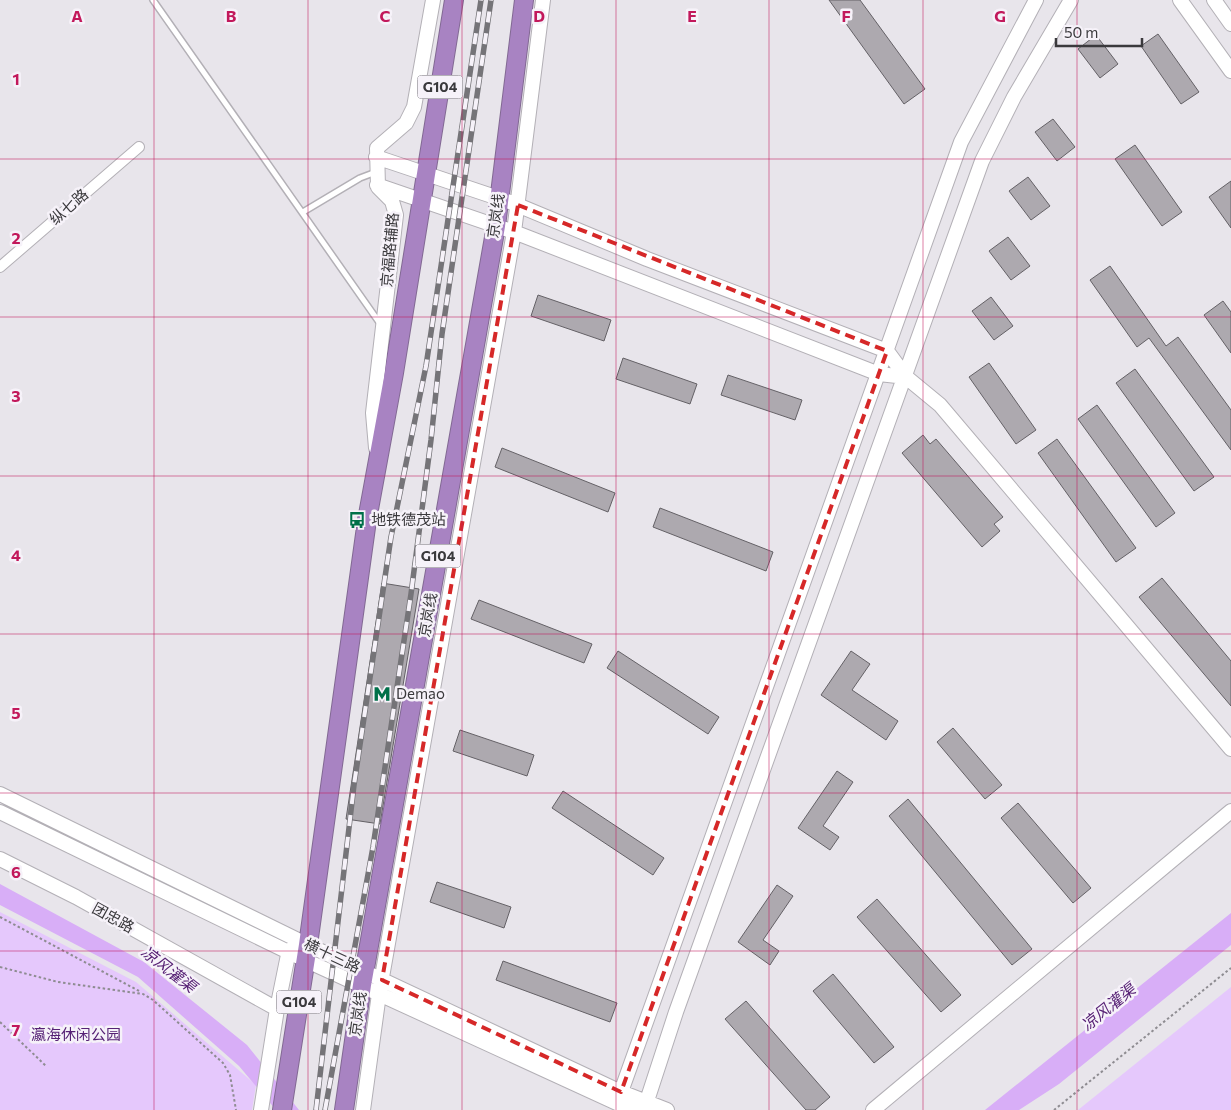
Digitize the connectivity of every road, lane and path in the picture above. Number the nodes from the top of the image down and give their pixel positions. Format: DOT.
graph roads {
  1 [pos="153,0"];
  2 [pos="432,0"];
  3 [pos="454,0"];
  4 [pos="524,0"];
  5 [pos="543,0"];
  6 [pos="1036,0"];
  7 [pos="1071,0"];
  8 [pos="1180,0"];
  9 [pos="1214,0"];
  10 [pos="1231,24"];
  11 [pos="1231,71"];
  12 [pos="138,147"];
  13 [pos="376,157"];
  14 [pos="426,173"];
  15 [pos="377,178"];
  16 [pos="499,198"];
  17 [pos="422,201"];
  18 [pos="518,205"];
  19 [pos="302,212"];
  20 [pos="496,226"];
  21 [pos="514,232"];
  22 [pos="0,267"];
  23 [pos="382,326"];
  24 [pos="887,351"];
  25 [pos="879,374"];
  26 [pos="906,377"];
  27 [pos="378,462"];
  28 [pos="1231,749"];
  29 [pos="0,794"];
  30 [pos="1231,811"];
  31 [pos="0,812"];
  32 [pos="0,859"];
  33 [pos="0,917"];
  34 [pos="289,950"];
  35 [pos="306,952"];
  36 [pos="0,967"];
  37 [pos="1231,968"];
  38 [pos="364,978"];
  39 [pos="382,980"];
  40 [pos="143,994"];
  41 [pos="379,994"];
  42 [pos="277,1009"];
  43 [pos="0,1022"];
  44 [pos="46,1066"];
  45 [pos="619,1097"];
  46 [pos="645,1105"];
  47 [pos="236,1110"];
  48 [pos="261,1110"];
  49 [pos="282,1110"];
  50 [pos="344,1110"];
  51 [pos="363,1110"];
  52 [pos="632,1110"];
  53 [pos="667,1110"];
  54 [pos="873,1110"];
  55 [pos="1054,1110"];
  1 -- 19 [label="lane"];
  2 -- 13 [label="street"];
  3 -- 14 [label="highway, G104"];
  4 -- 16 [label="highway, 京岚线 / G104"];
  5 -- 18 [label="street"];
  6 -- 24 [label="street"];
  7 -- 26 [label="street"];
  8 -- 11 [label="street"];
  9 -- 10 [label="street"];
  12 -- 22 [label="street, 纵七路"];
  13 -- 14 [label="street"];
  13 -- 15 [label="street"];
  14 -- 16 [label="street"];
  14 -- 17 [label="highway, G104"];
  15 -- 17 [label="street"];
  15 -- 19 [label="lane"];
  15 -- 23 [label="street, 京福路辅路"];
  16 -- 18 [label="street"];
  16 -- 20 [label="highway, 京岚线 / G104"];
  17 -- 20 [label="street"];
  17 -- 27 [label="highway, G104"];
  18 -- 21 [label="street"];
  18 -- 24 [label="street"];
  19 -- 23 [label="lane"];
  20 -- 21 [label="street"];
  20 -- 38 [label="highway, 京岚线 / G104"];
  21 -- 25 [label="street"];
  21 -- 39 [label="street"];
  23 -- 27 [label="street, 京福路辅路"];
  24 -- 25 [label="street"];
  24 -- 26 [label="street"];
  25 -- 26 [label="street"];
  25 -- 45 [label="street"];
  26 -- 28 [label="street"];
  26 -- 46 [label="street"];
  27 -- 35 [label="highway, G104"];
  29 -- 35 [label="street, 横十三路"];
  30 -- 54 [label="street"];
  31 -- 34 [label="street, 横十三路"];
  32 -- 42 [label="street, 团忠路"];
  33 -- 40 [label="path"];
  34 -- 35 [label="street"];
  34 -- 42 [label="street"];
  35 -- 38 [label="street, 横十三路"];
  35 -- 49 [label="highway, G104"];
  36 -- 40 [label="path"];
  37 -- 55 [label="path"];
  38 -- 39 [label="street, 横十三路"];
  38 -- 41 [label="street, 横十三路"];
  38 -- 50 [label="highway, 京岚线 / G104"];
  39 -- 41 [label="street"];
  39 -- 45 [label="street, 横十三路"];
  40 -- 47 [label="path"];
  41 -- 45 [label="street, 横十三路"];
  41 -- 51 [label="street"];
  42 -- 48 [label="street"];
  43 -- 44 [label="path"];
  45 -- 46 [label="street, 横十三路"];
  45 -- 52 [label="street, 横十三路"];
  46 -- 53 [label="street, 横十三路"];
}
